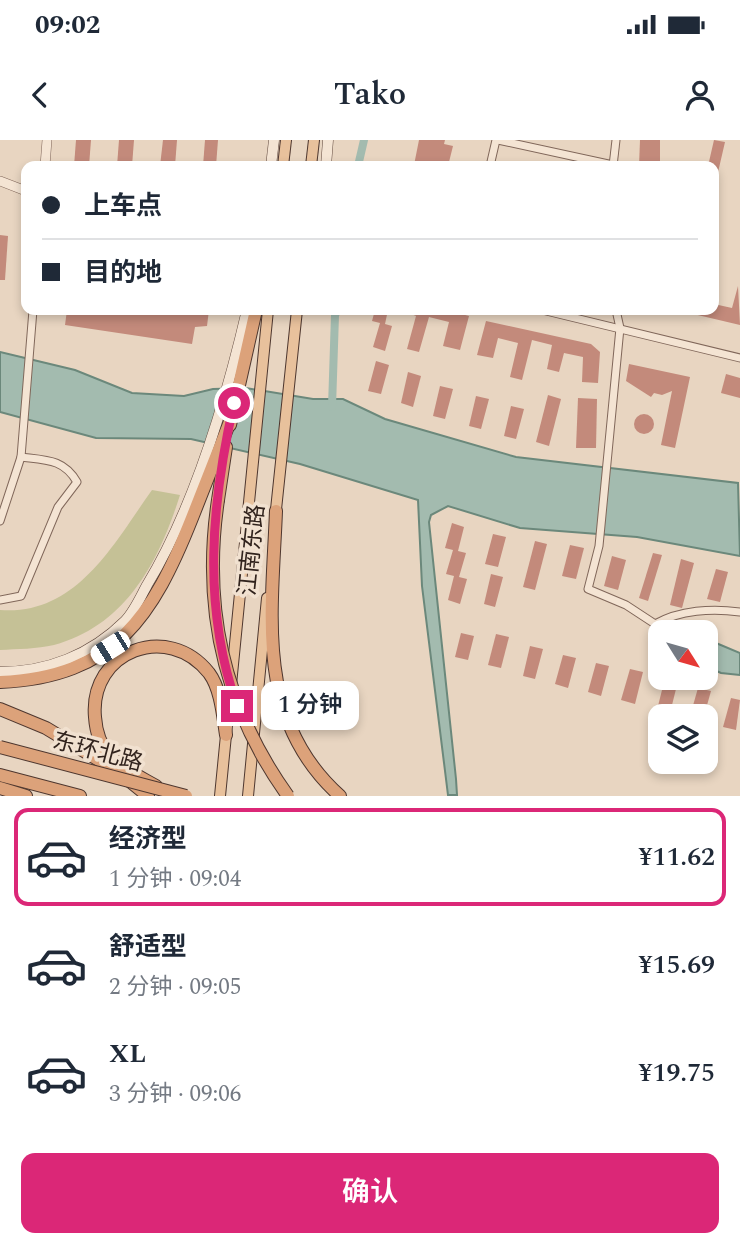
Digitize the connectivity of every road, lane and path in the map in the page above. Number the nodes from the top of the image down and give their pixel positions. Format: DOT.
graph roads {
  1 [pos="47,140"];
  2 [pos="274,140"];
  3 [pos="286,140"];
  4 [pos="314,140"];
  5 [pos="328,140"];
  6 [pos="497,140"];
  7 [pos="616,140"];
  8 [pos="45,161"];
  9 [pos="272,161"];
  10 [pos="284,161"];
  11 [pos="312,161"];
  12 [pos="326,161"];
  13 [pos="491,161"];
  14 [pos="591,161"];
  15 [pos="614,161"];
  16 [pos="0,181"];
  17 [pos="21,189"];
  18 [pos="33,315"];
  19 [pos="246,315"];
  20 [pos="255,315"];
  21 [pos="267,315"];
  22 [pos="296,315"];
  23 [pos="564,315"];
  24 [pos="617,315"];
  25 [pos="620,328"];
  26 [pos="740,358"];
  27 [pos="221,454"];
  28 [pos="21,457"];
  29 [pos="276,511"];
  30 [pos="0,521"];
  31 [pos="0,600"];
  32 [pos="740,612"];
  33 [pos="0,672"];
  34 [pos="0,682"];
  35 [pos="0,709"];
  36 [pos="226,735"];
  37 [pos="0,747"];
  38 [pos="0,775"];
  39 [pos="0,788"];
  40 [pos="162,789"];
  41 [pos="26,796"];
  42 [pos="80,796"];
  43 [pos="148,796"];
  44 [pos="186,796"];
  45 [pos="220,796"];
  46 [pos="248,796"];
  47 [pos="288,796"];
  48 [pos="340,796"];
  1 -- 8 [label="street"];
  2 -- 9 [label="main road"];
  3 -- 10 [label="main road"];
  4 -- 11 [label="main road"];
  5 -- 12 [label="main road"];
  6 -- 13 [label="street"];
  6 -- 14 [label="street"];
  7 -- 15 [label="street"];
  16 -- 17 [label="street"];
  18 -- 28 [label="street"];
  19 -- 33 [label="main road"];
  20 -- 27 [label="highway"];
  21 -- 36 [label="main road, 江南东路"];
  22 -- 29 [label="main road, 江南东路"];
  23 -- 25 [label="street"];
  24 -- 25 [label="street"];
  25 -- 26 [label="street"];
  25 -- 32 [label="street"];
  27 -- 34 [label="highway"];
  27 -- 47 [label="highway, bridge"];
  28 -- 30 [label="street"];
  28 -- 31 [label="street"];
  29 -- 46 [label="main road, 江南东路"];
  29 -- 48 [label="highway"];
  35 -- 43 [label="highway"];
  36 -- 40 [label="highway, bridge"];
  36 -- 45 [label="main road, 江南东路"];
  37 -- 40 [label="highway, 东环北路, bridge"];
  38 -- 42 [label="highway, 东环北路"];
  39 -- 41 [label="highway"];
  40 -- 44 [label="highway, 东环北路, bridge"];
}
